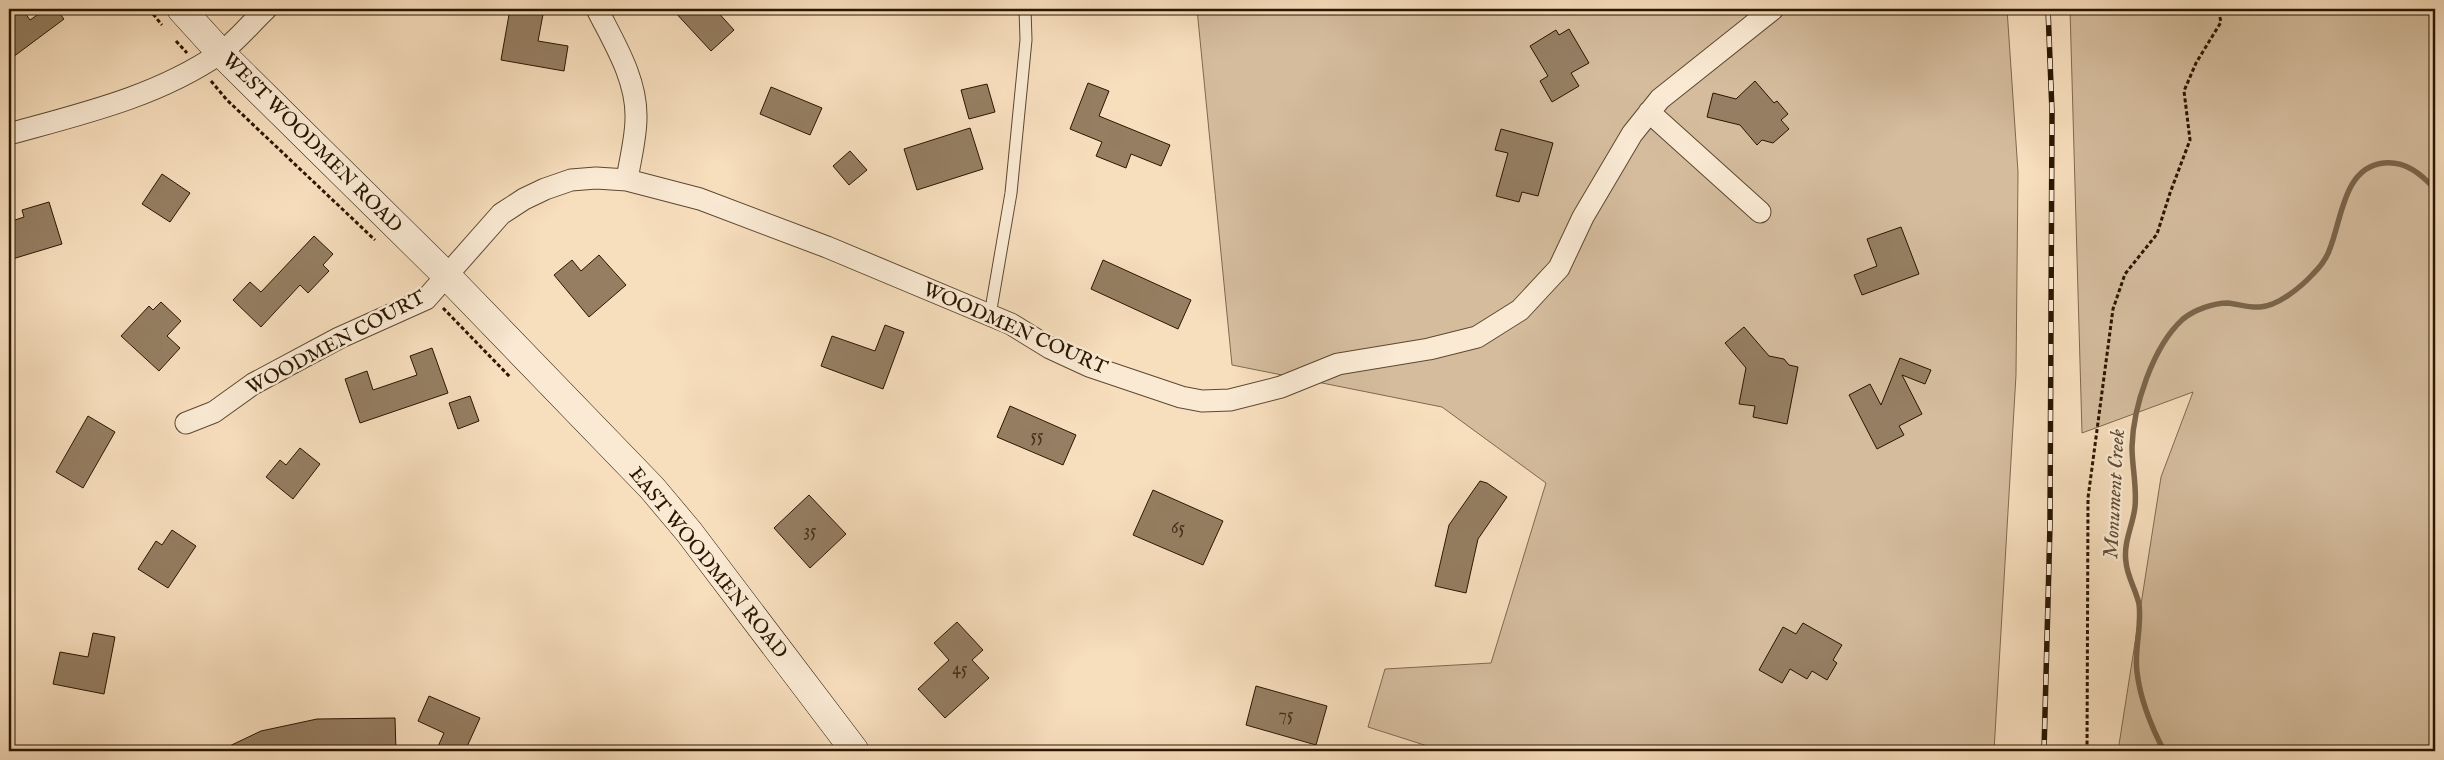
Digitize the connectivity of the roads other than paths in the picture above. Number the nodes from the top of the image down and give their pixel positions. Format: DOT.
graph roads {
  1 [pos="266,9"];
  2 [pos="597,9"];
  3 [pos="1025,9"];
  4 [pos="1773,9"];
  5 [pos="174,20"];
  6 [pos="209,60"];
  7 [pos="1649,112"];
  8 [pos="9,134"];
  9 [pos="627,180"];
  10 [pos="1760,212"];
  11 [pos="438,285"];
  12 [pos="990,315"];
  13 [pos="186,423"];
  14 [pos="856,751"];
  1 -- 6 [label="street"];
  2 -- 9 [label="street"];
  3 -- 12 [label="lane"];
  4 -- 7 [label="street, WOODMEN COURT"];
  5 -- 6 [label="main road, WEST WOODMEN ROAD"];
  6 -- 8 [label="street"];
  6 -- 11 [label="main road, WEST WOODMEN ROAD"];
  7 -- 10 [label="street"];
  7 -- 12 [label="street, WOODMEN COURT"];
  9 -- 11 [label="street, WOODMEN COURT"];
  9 -- 12 [label="street, WOODMEN COURT"];
  11 -- 13 [label="street, WOODMEN COURT"];
  11 -- 14 [label="main road, EAST WOODMEN ROAD"];
}
